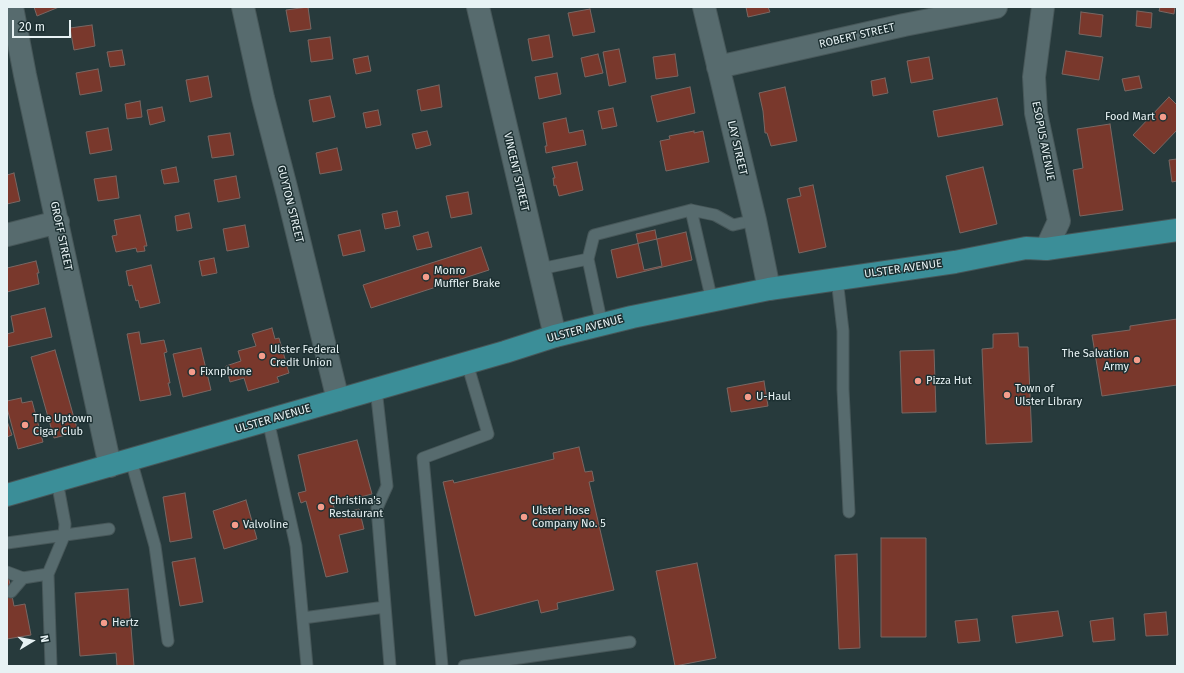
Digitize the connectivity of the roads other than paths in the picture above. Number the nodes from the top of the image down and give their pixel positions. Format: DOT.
graph roads {
  1 [pos="12,7"];
  2 [pos="243,7"];
  3 [pos="478,7"];
  4 [pos="704,7"];
  5 [pos="996,7"];
  6 [pos="1044,7"];
  7 [pos="718,67"];
  8 [pos="691,210"];
  9 [pos="755,220"];
  10 [pos="58,222"];
  11 [pos="1177,230"];
  12 [pos="7,235"];
  13 [pos="1046,249"];
  14 [pos="588,259"];
  15 [pos="540,269"];
  16 [pos="837,279"];
  17 [pos="769,289"];
  18 [pos="712,301"];
  19 [pos="602,325"];
  20 [pos="555,336"];
  21 [pos="467,363"];
  22 [pos="376,389"];
  23 [pos="338,400"];
  24 [pos="268,420"];
  25 [pos="131,460"];
  26 [pos="110,466"];
  27 [pos="57,481"];
  28 [pos="7,495"];
  29 [pos="849,512"];
  30 [pos="109,529"];
  31 [pos="64,536"];
  32 [pos="7,543"];
  33 [pos="8,572"];
  34 [pos="48,574"];
  35 [pos="23,578"];
  36 [pos="11,592"];
  37 [pos="385,607"];
  38 [pos="303,618"];
  39 [pos="168,641"];
  40 [pos="630,642"];
  41 [pos="51,666"];
  42 [pos="308,666"];
  43 [pos="390,666"];
  44 [pos="442,666"];
  45 [pos="464,666"];
  1 -- 10 [label="street, GROFF STREET"];
  2 -- 23 [label="street, GUYTON STREET"];
  3 -- 15 [label="street, VINCENT STREET"];
  4 -- 7 [label="street, LAY STREET"];
  5 -- 7 [label="street, ROBERT STREET"];
  6 -- 13 [label="street, ESOPUS AVENUE"];
  7 -- 9 [label="street, LAY STREET"];
  8 -- 9 [label="lane"];
  8 -- 14 [label="lane"];
  8 -- 18 [label="lane"];
  9 -- 17 [label="street, LAY STREET"];
  10 -- 12 [label="street"];
  10 -- 26 [label="street, GROFF STREET"];
  11 -- 13 [label="main road, ULSTER AVENUE"];
  13 -- 16 [label="main road, ULSTER AVENUE"];
  14 -- 15 [label="lane"];
  14 -- 19 [label="lane"];
  15 -- 20 [label="street, VINCENT STREET"];
  16 -- 17 [label="main road, ULSTER AVENUE"];
  16 -- 29 [label="lane"];
  17 -- 18 [label="main road, ULSTER AVENUE"];
  18 -- 19 [label="main road, ULSTER AVENUE"];
  19 -- 20 [label="main road, ULSTER AVENUE"];
  20 -- 21 [label="main road, ULSTER AVENUE"];
  21 -- 22 [label="main road, ULSTER AVENUE"];
  21 -- 44 [label="lane"];
  22 -- 23 [label="main road, ULSTER AVENUE"];
  22 -- 37 [label="lane"];
  23 -- 24 [label="main road, ULSTER AVENUE"];
  24 -- 25 [label="main road, ULSTER AVENUE"];
  24 -- 38 [label="lane"];
  25 -- 26 [label="main road, ULSTER AVENUE"];
  25 -- 39 [label="lane"];
  26 -- 27 [label="main road, ULSTER AVENUE"];
  27 -- 28 [label="main road, ULSTER AVENUE"];
  27 -- 31 [label="lane"];
  30 -- 31 [label="lane"];
  31 -- 32 [label="lane"];
  31 -- 34 [label="lane"];
  33 -- 35 [label="lane"];
  34 -- 35 [label="lane"];
  34 -- 41 [label="lane"];
  35 -- 36 [label="lane"];
  37 -- 38 [label="lane"];
  37 -- 43 [label="lane"];
  38 -- 42 [label="lane"];
  40 -- 45 [label="lane"];
}
